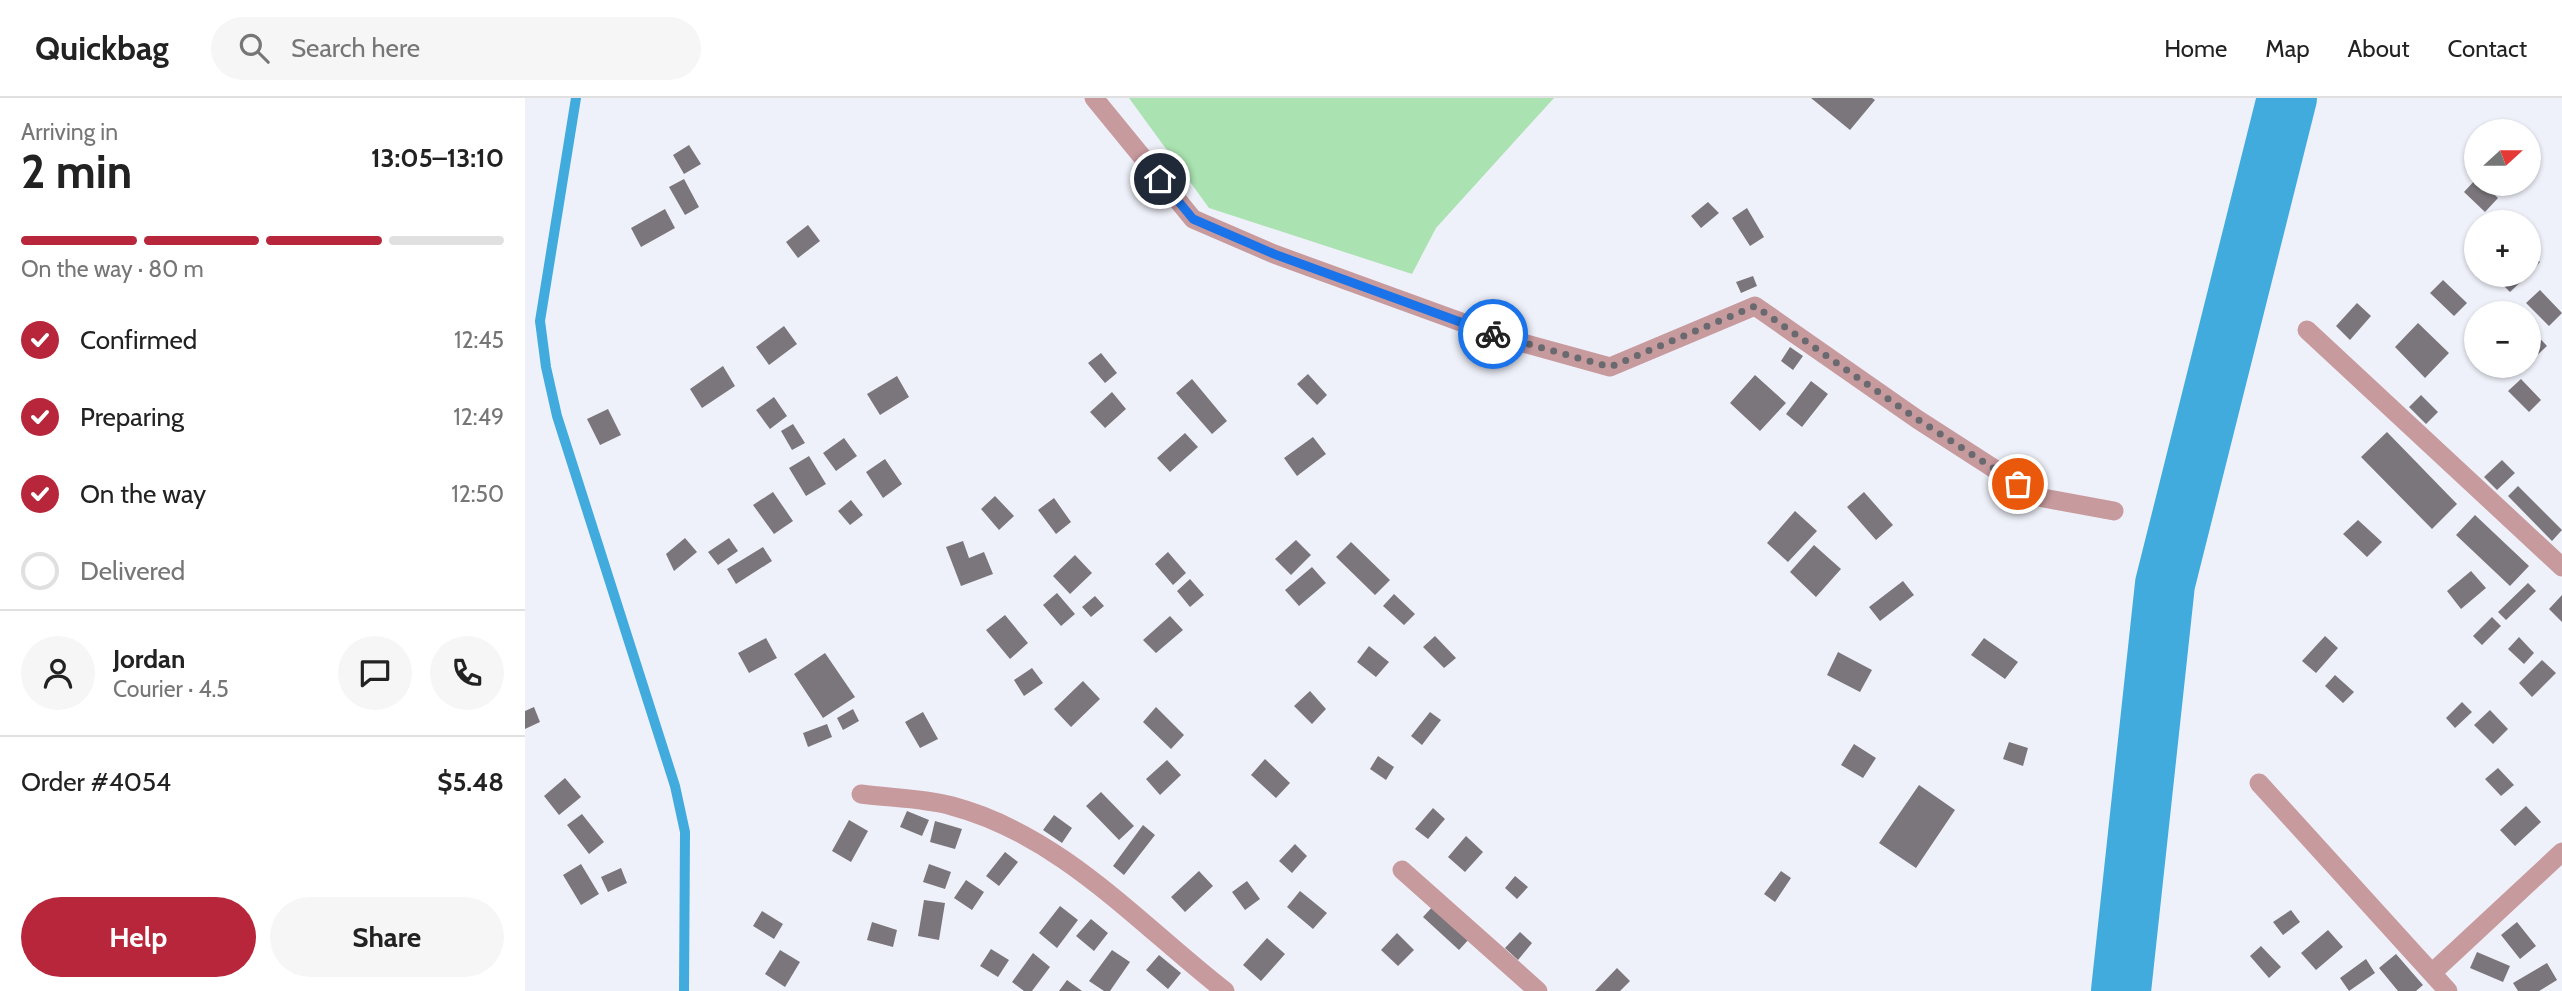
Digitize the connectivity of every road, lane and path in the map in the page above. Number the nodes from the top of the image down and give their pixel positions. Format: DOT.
graph roads {
  1 [pos="1094,98"];
  2 [pos="2307,330"];
  3 [pos="2114,510"];
  4 [pos="2562,567"];
  5 [pos="2259,783"];
  6 [pos="861,793"];
  7 [pos="2562,852"];
  8 [pos="1402,870"];
  9 [pos="2433,972"];
  10 [pos="1225,991"];
  11 [pos="1538,991"];
  12 [pos="2448,991"];
  1 -- 3 [label="street"];
  2 -- 4 [label="street"];
  5 -- 9 [label="street"];
  6 -- 10 [label="street"];
  7 -- 9 [label="street"];
  8 -- 11 [label="street"];
  9 -- 12 [label="street"];
}
